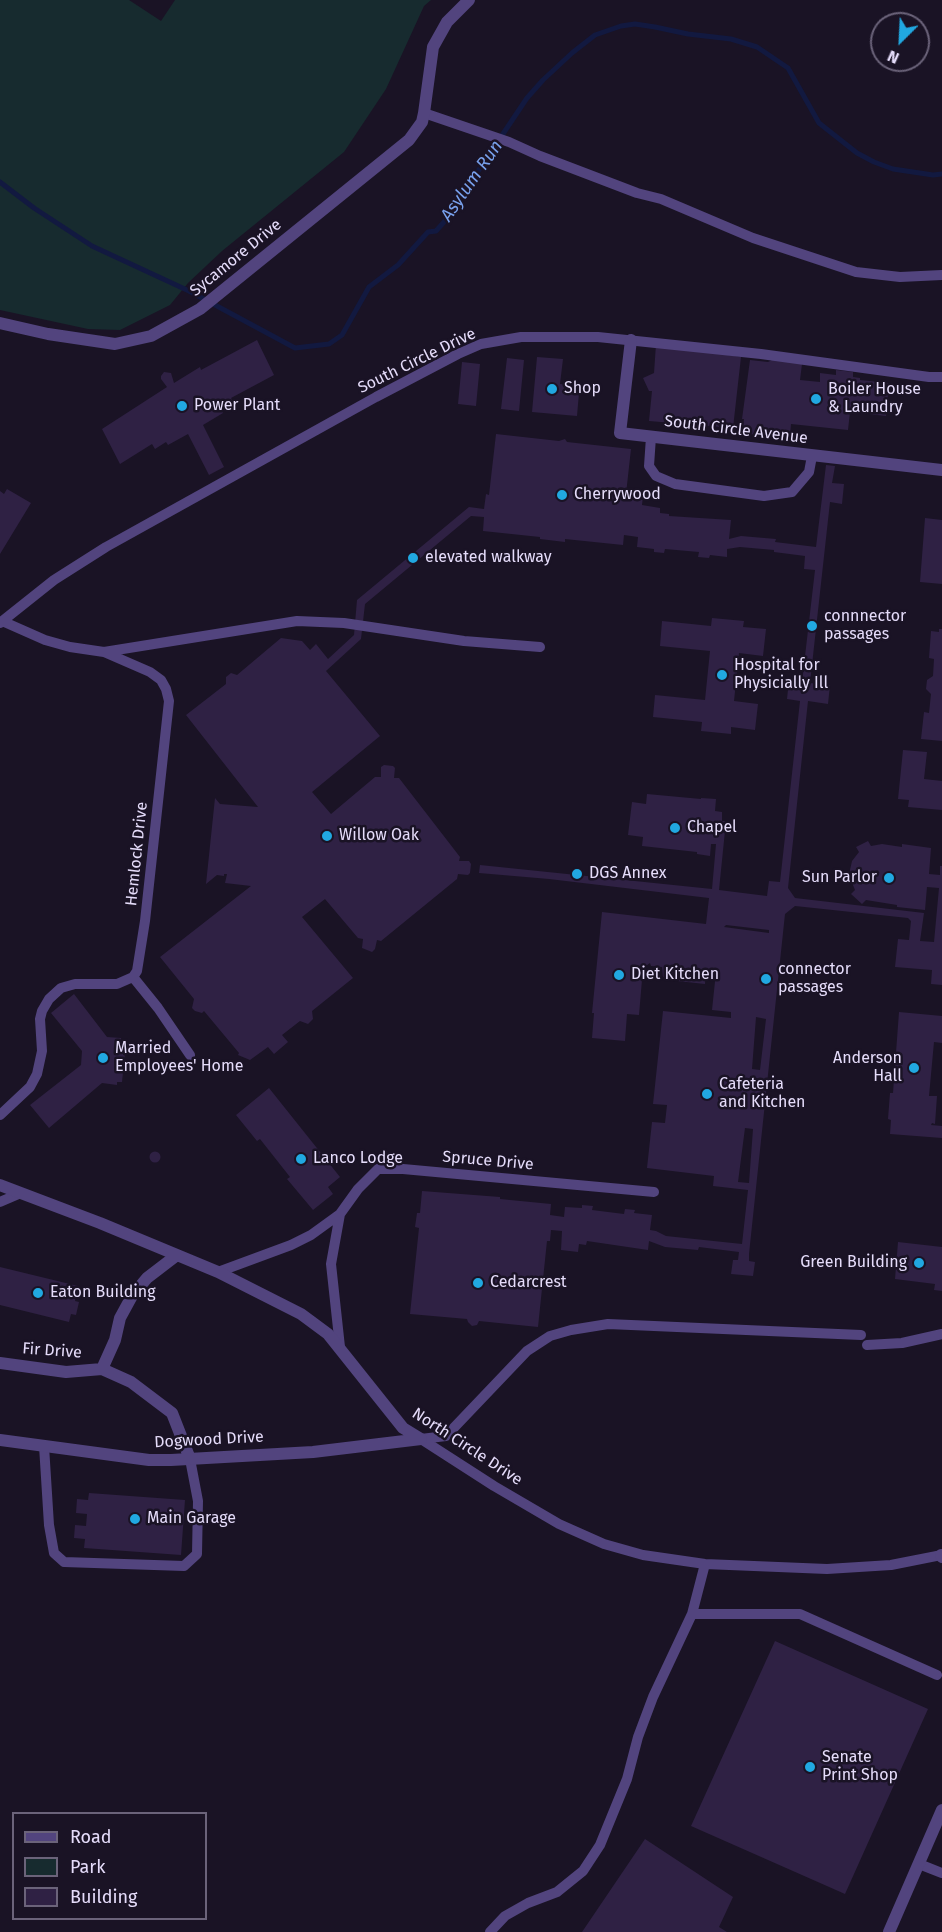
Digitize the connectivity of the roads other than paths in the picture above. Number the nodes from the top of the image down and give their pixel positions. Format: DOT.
graph roads {
  1 [pos="469,0"];
  2 [pos="424,113"];
  3 [pos="942,275"];
  4 [pos="0,323"];
  5 [pos="631,340"];
  6 [pos="942,377"];
  7 [pos="651,437"];
  8 [pos="812,456"];
  9 [pos="942,470"];
  10 [pos="1,622"];
  11 [pos="540,647"];
  12 [pos="104,652"];
  13 [pos="133,977"];
  14 [pos="190,1055"];
  15 [pos="0,1115"];
  16 [pos="0,1185"];
  17 [pos="654,1192"];
  18 [pos="21,1193"];
  19 [pos="0,1202"];
  20 [pos="340,1214"];
  21 [pos="177,1255"];
  22 [pos="218,1272"];
  23 [pos="942,1334"];
  24 [pos="340,1347"];
  25 [pos="0,1363"];
  26 [pos="102,1369"];
  27 [pos="421,1439"];
  28 [pos="0,1440"];
  29 [pos="44,1446"];
  30 [pos="190,1459"];
  31 [pos="942,1556"];
  32 [pos="705,1564"];
  33 [pos="692,1614"];
  34 [pos="937,1675"];
  35 [pos="942,1810"];
  36 [pos="919,1864"];
  37 [pos="942,1873"];
  38 [pos="489,1932"];
  39 [pos="889,1932"];
  1 -- 2 [label="street, Sycamore Drive"];
  2 -- 3 [label="lane"];
  2 -- 4 [label="street, Sycamore Drive"];
  5 -- 6 [label="lane, South Circle Drive"];
  5 -- 7 [label="street, South Circle Avenue"];
  5 -- 10 [label="lane, South Circle Drive"];
  7 -- 8 [label="street, South Circle Avenue"];
  7 -- 8 [label="lane"];
  8 -- 9 [label="street, South Circle Avenue"];
  10 -- 12 [label="lane, Hemlock Drive"];
  11 -- 12 [label="lane"];
  12 -- 13 [label="lane, Hemlock Drive"];
  13 -- 14 [label="lane"];
  13 -- 15 [label="lane"];
  16 -- 18 [label="street, North Circle Drive"];
  17 -- 20 [label="lane, Spruce Drive"];
  18 -- 19 [label="lane"];
  18 -- 21 [label="street, North Circle Drive"];
  20 -- 22 [label="lane, Spruce Drive"];
  20 -- 24 [label="lane, Spruce Drive"];
  21 -- 22 [label="street, North Circle Drive"];
  21 -- 26 [label="street, Fir Drive"];
  22 -- 24 [label="street, North Circle Drive"];
  23 -- 27 [label="lane"];
  24 -- 27 [label="street, North Circle Drive"];
  25 -- 26 [label="street, Fir Drive"];
  26 -- 30 [label="street, Fir Drive"];
  27 -- 30 [label="street, Dogwood Drive"];
  27 -- 32 [label="lane, North Circle Drive"];
  28 -- 29 [label="street, Dogwood Drive"];
  29 -- 30 [label="street, Dogwood Drive"];
  29 -- 30 [label="lane"];
  31 -- 32 [label="lane, North Circle Drive"];
  32 -- 33 [label="lane"];
  33 -- 34 [label="lane"];
  33 -- 38 [label="lane"];
  35 -- 36 [label="street"];
  36 -- 37 [label="lane"];
  36 -- 39 [label="street"];
}
